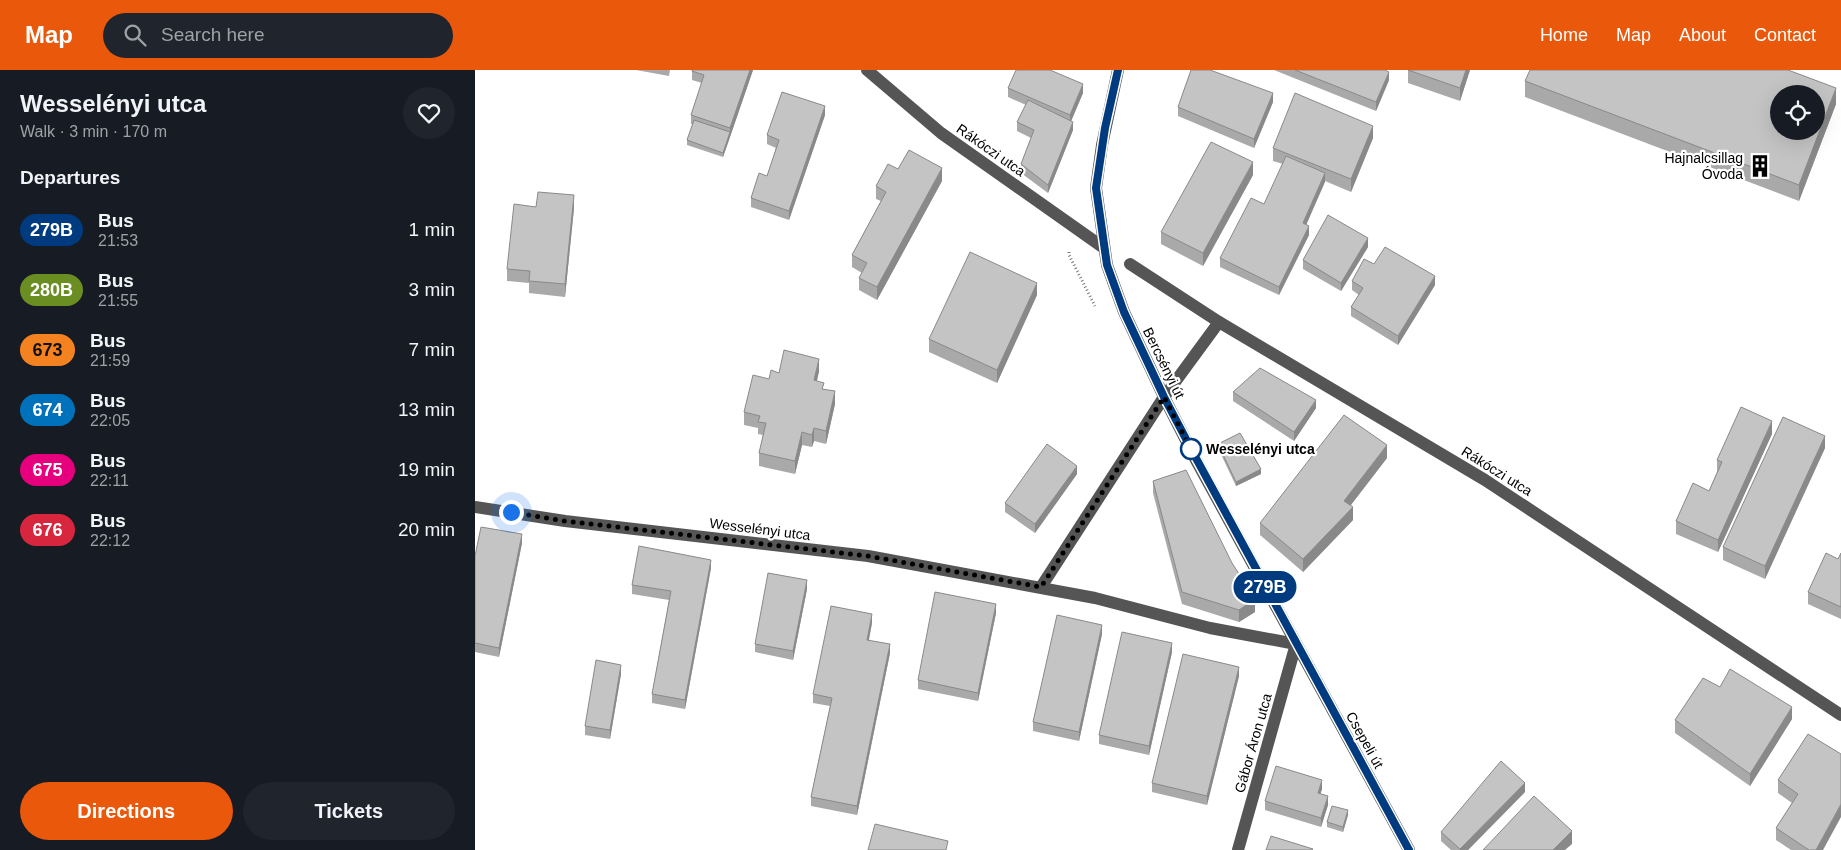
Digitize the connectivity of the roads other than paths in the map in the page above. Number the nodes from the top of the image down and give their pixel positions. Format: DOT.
graph roads {
  1 [pos="867,70"];
  2 [pos="1117,70"];
  3 [pos="1104,248"];
  4 [pos="1130,264"];
  5 [pos="1219,322"];
  6 [pos="1164,397"];
  7 [pos="475,507"];
  8 [pos="1041,587"];
  9 [pos="1296,644"];
  10 [pos="1841,715"];
  11 [pos="1238,850"];
  12 [pos="1409,850"];
  1 -- 3 [label="street, Rákóczi utca"];
  2 -- 3 [label="street, Bercsényi út"];
  3 -- 6 [label="street, Bercsényi út"];
  4 -- 5 [label="street, Rákóczi utca"];
  5 -- 6 [label="street"];
  5 -- 10 [label="street, Rákóczi utca"];
  6 -- 8 [label="street"];
  6 -- 9 [label="street, Bercsényi út"];
  7 -- 8 [label="street, Wesselényi utca"];
  8 -- 9 [label="street, Wesselényi utca"];
  9 -- 11 [label="street, Gábor Áron utca"];
  9 -- 12 [label="street, Csepeli út"];
}
